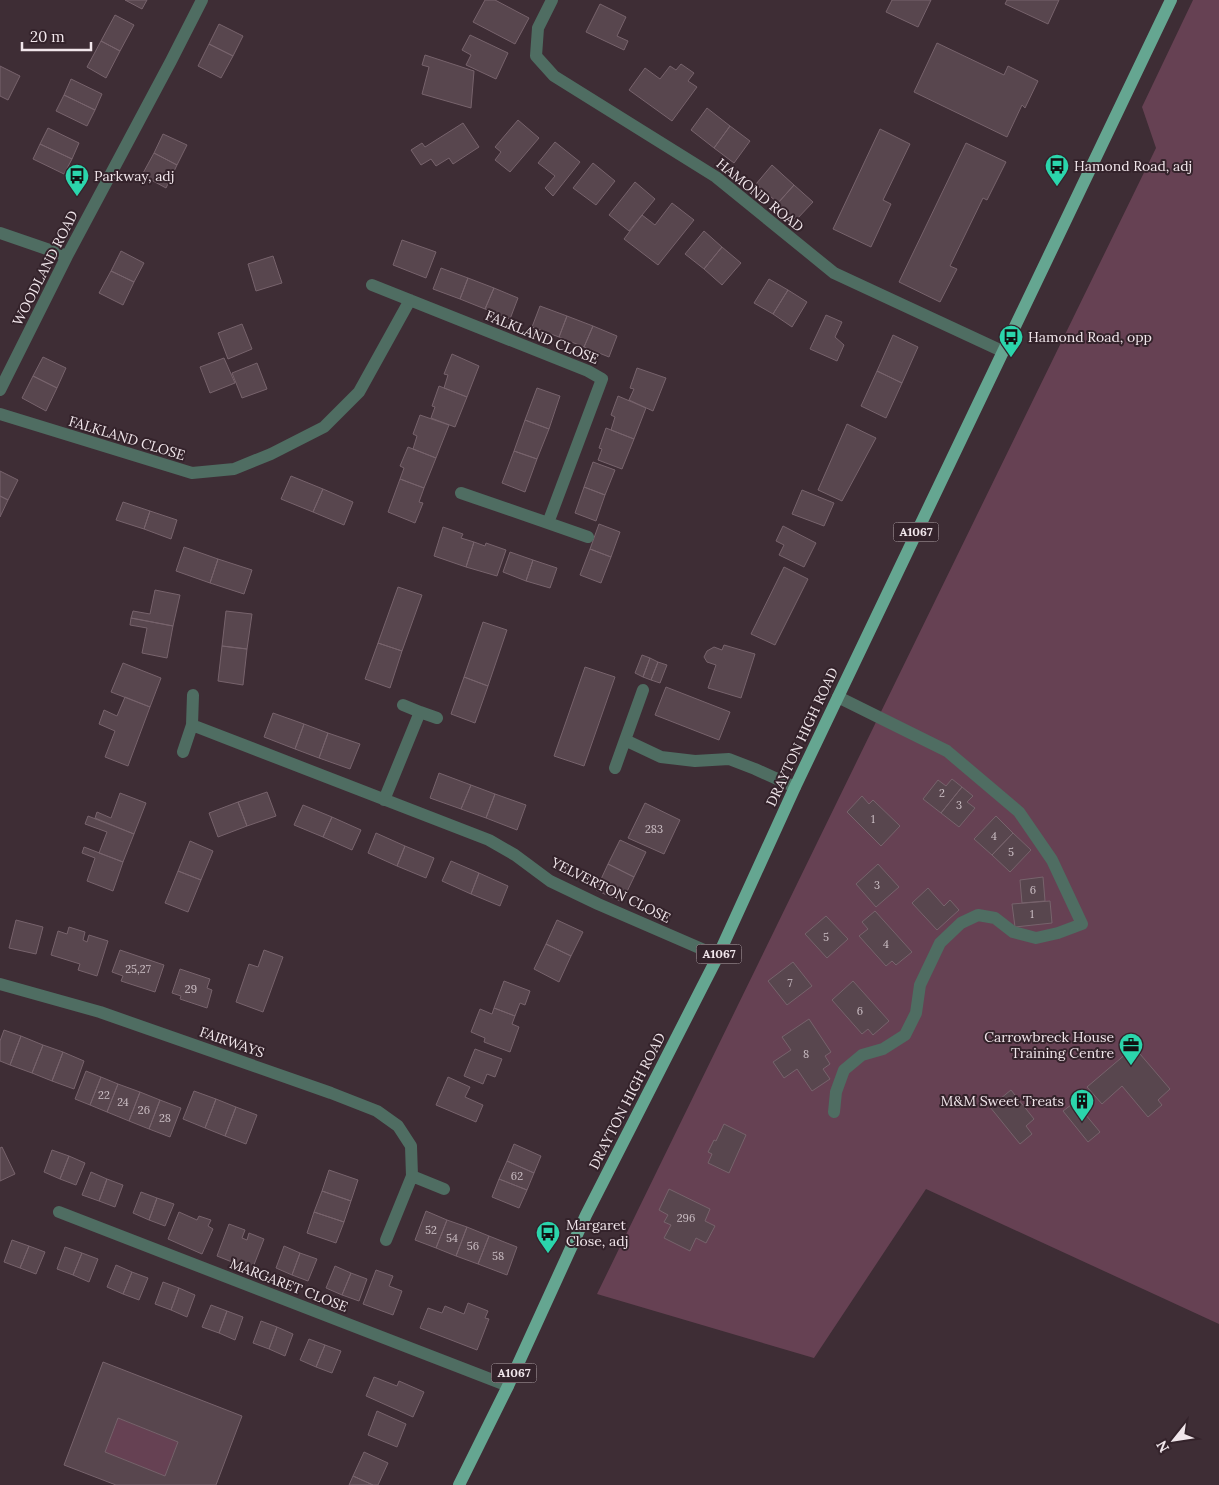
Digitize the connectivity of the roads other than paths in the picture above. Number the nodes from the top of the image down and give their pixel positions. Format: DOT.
graph roads {
  1 [pos="202,0"];
  2 [pos="552,0"];
  3 [pos="1171,0"];
  4 [pos="1,230"];
  5 [pos="67,256"];
  6 [pos="372,285"];
  7 [pos="410,300"];
  8 [pos="1002,351"];
  9 [pos="0,390"];
  10 [pos="0,414"];
  11 [pos="460,493"];
  12 [pos="548,523"];
  13 [pos="588,537"];
  14 [pos="643,690"];
  15 [pos="193,695"];
  16 [pos="838,697"];
  17 [pos="403,705"];
  18 [pos="420,712"];
  19 [pos="437,718"];
  20 [pos="192,725"];
  21 [pos="625,740"];
  22 [pos="183,752"];
  23 [pos="614,768"];
  24 [pos="794,787"];
  25 [pos="384,800"];
  26 [pos="718,956"];
  27 [pos="0,984"];
  28 [pos="834,1112"];
  29 [pos="412,1176"];
  30 [pos="444,1189"];
  31 [pos="59,1212"];
  32 [pos="386,1240"];
  33 [pos="508,1386"];
  34 [pos="459,1485"];
  1 -- 5 [label="street, WOODLAND ROAD"];
  2 -- 8 [label="street, HAMOND ROAD"];
  3 -- 8 [label="main road, DRAYTON HIGH ROAD / A1067"];
  4 -- 5 [label="street"];
  5 -- 9 [label="street, WOODLAND ROAD"];
  6 -- 7 [label="street, FALKLAND CLOSE"];
  7 -- 10 [label="street, FALKLAND CLOSE"];
  7 -- 12 [label="street, FALKLAND CLOSE"];
  8 -- 16 [label="main road, DRAYTON HIGH ROAD / A1067"];
  11 -- 12 [label="street"];
  12 -- 13 [label="street"];
  14 -- 21 [label="street"];
  15 -- 20 [label="street"];
  16 -- 24 [label="main road, DRAYTON HIGH ROAD / A1067"];
  16 -- 28 [label="street"];
  17 -- 18 [label="street"];
  18 -- 19 [label="street"];
  18 -- 25 [label="street"];
  20 -- 22 [label="street"];
  20 -- 25 [label="street, YELVERTON CLOSE"];
  21 -- 23 [label="street"];
  21 -- 24 [label="street"];
  24 -- 26 [label="main road, DRAYTON HIGH ROAD / A1067"];
  25 -- 26 [label="street, YELVERTON CLOSE"];
  26 -- 33 [label="main road, DRAYTON HIGH ROAD / A1067"];
  27 -- 29 [label="street, FAIRWAYS"];
  29 -- 30 [label="street"];
  29 -- 32 [label="street, FAIRWAYS"];
  31 -- 33 [label="street, MARGARET CLOSE"];
  33 -- 34 [label="main road, DRAYTON HIGH ROAD / A1067"];
}
